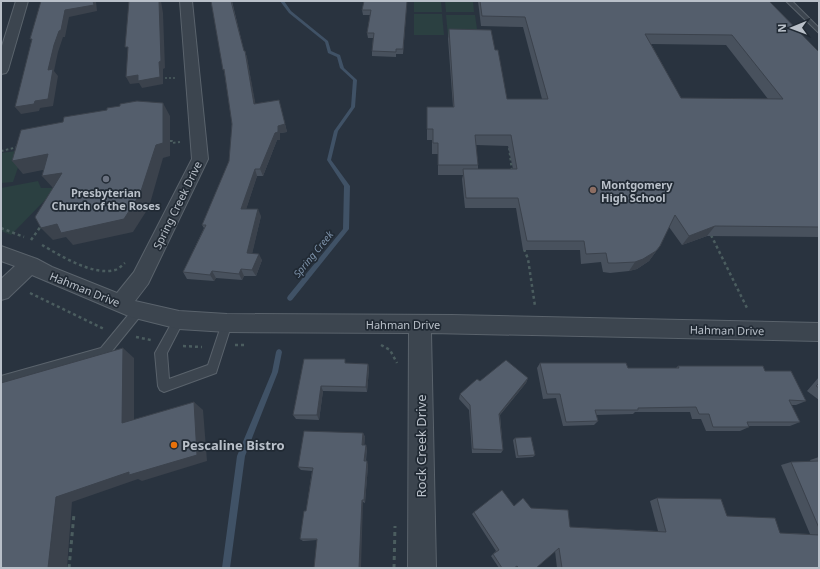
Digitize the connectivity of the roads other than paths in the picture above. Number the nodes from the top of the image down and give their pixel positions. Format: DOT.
graph roads {
  1 [pos="22,1"];
  2 [pos="186,1"];
  3 [pos="789,1"];
  4 [pos="819,31"];
  5 [pos="1,70"];
  6 [pos="1,253"];
  7 [pos="30,264"];
  8 [pos="1,292"];
  9 [pos="129,308"];
  10 [pos="179,320"];
  11 [pos="227,324"];
  12 [pos="420,324"];
  13 [pos="819,332"];
  14 [pos="1,381"];
  15 [pos="422,568"];
  1 -- 5 [label="street"];
  2 -- 9 [label="street, Spring Creek Drive"];
  3 -- 4 [label="lane"];
  6 -- 7 [label="street, Hahman Drive"];
  7 -- 8 [label="street"];
  7 -- 9 [label="street, Hahman Drive"];
  9 -- 10 [label="street, Hahman Drive"];
  9 -- 14 [label="lane"];
  10 -- 11 [label="street, Hahman Drive"];
  10 -- 11 [label="lane"];
  11 -- 12 [label="street, Hahman Drive"];
  12 -- 13 [label="street, Hahman Drive"];
  12 -- 15 [label="street, Rock Creek Drive"];
}
